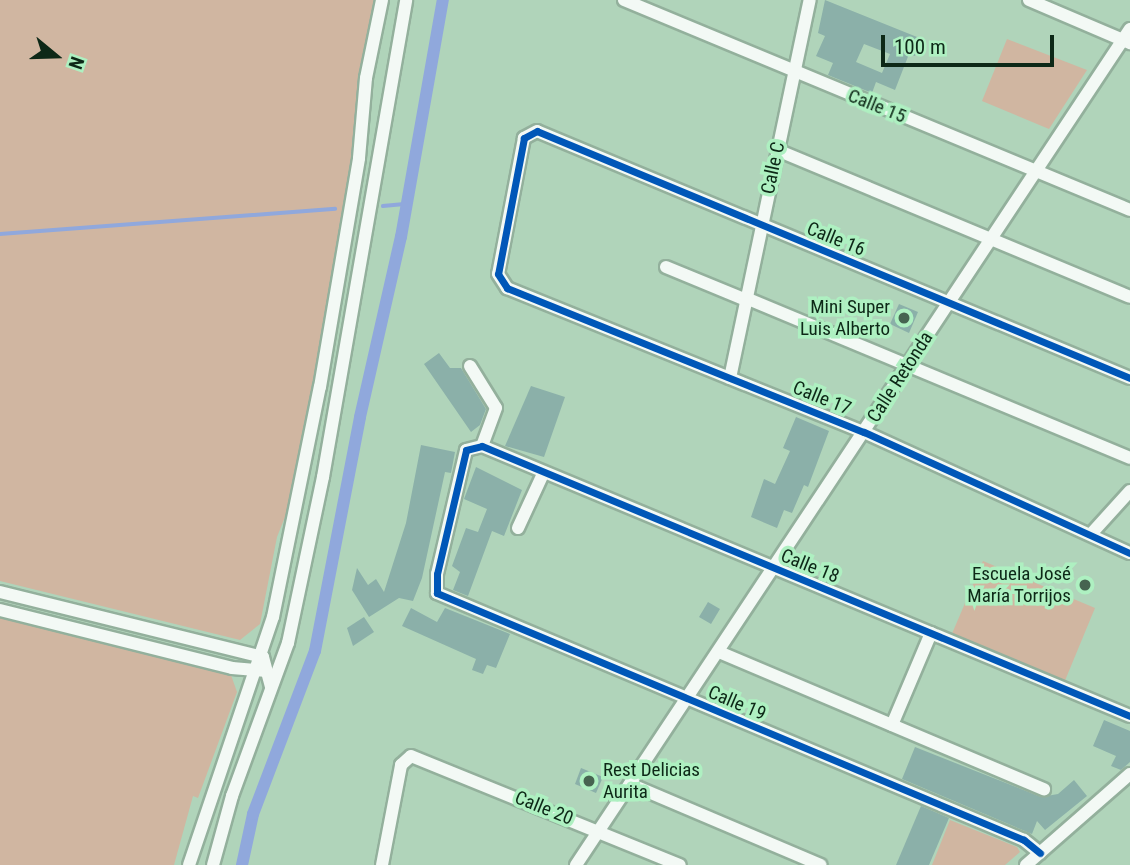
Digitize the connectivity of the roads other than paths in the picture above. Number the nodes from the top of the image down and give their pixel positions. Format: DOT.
graph roads {
  1 [pos="382,0"];
  2 [pos="405,0"];
  3 [pos="624,0"];
  4 [pos="810,0"];
  5 [pos="1029,0"];
  6 [pos="1127,37"];
  7 [pos="794,72"];
  8 [pos="778,150"];
  9 [pos="1037,170"];
  10 [pos="1130,210"];
  11 [pos="761,225"];
  12 [pos="991,239"];
  13 [pos="666,267"];
  14 [pos="499,282"];
  15 [pos="1130,297"];
  16 [pos="746,299"];
  17 [pos="949,302"];
  18 [pos="470,366"];
  19 [pos="907,366"];
  20 [pos="730,378"];
  21 [pos="1130,378"];
  22 [pos="864,432"];
  23 [pos="480,446"];
  24 [pos="1130,458"];
  25 [pos="543,474"];
  26 [pos="1130,491"];
  27 [pos="518,528"];
  28 [pos="1091,534"];
  29 [pos="1130,552"];
  30 [pos="775,569"];
  31 [pos="0,592"];
  32 [pos="0,610"];
  33 [pos="931,633"];
  34 [pos="288,643"];
  35 [pos="719,652"];
  36 [pos="263,667"];
  37 [pos="270,698"];
  38 [pos="687,700"];
  39 [pos="1130,716"];
  40 [pos="892,725"];
  41 [pos="1130,774"];
  42 [pos="630,784"];
  43 [pos="1044,789"];
  44 [pos="599,830"];
  45 [pos="1040,853"];
  46 [pos="792,859"];
  47 [pos="189,865"];
  48 [pos="213,865"];
  49 [pos="382,865"];
  50 [pos="576,865"];
  51 [pos="680,865"];
  52 [pos="821,865"];
  53 [pos="1026,865"];
  1 -- 36 [label="street"];
  2 -- 34 [label="street"];
  3 -- 7 [label="street, Calle 15"];
  4 -- 7 [label="street, Calle C"];
  5 -- 6 [label="street"];
  6 -- 9 [label="street, Calle Retonda"];
  7 -- 8 [label="street, Calle C"];
  7 -- 9 [label="street, Calle 15"];
  8 -- 11 [label="street, Calle C"];
  8 -- 12 [label="street"];
  9 -- 10 [label="street, Calle 15"];
  9 -- 12 [label="street, Calle Retonda"];
  11 -- 14 [label="street, Calle 16"];
  11 -- 16 [label="street, Calle C"];
  11 -- 17 [label="street, Calle 16"];
  12 -- 15 [label="street"];
  12 -- 17 [label="street, Calle Retonda"];
  13 -- 16 [label="street"];
  14 -- 20 [label="street, Calle 17"];
  16 -- 19 [label="street"];
  16 -- 20 [label="street, Calle C"];
  17 -- 19 [label="street, Calle Retonda"];
  17 -- 21 [label="street, Calle 16"];
  18 -- 23 [label="street"];
  19 -- 22 [label="street, Calle Retonda"];
  19 -- 24 [label="street"];
  20 -- 22 [label="street, Calle 17"];
  22 -- 28 [label="street, Calle 17"];
  22 -- 30 [label="street, Calle Retonda"];
  23 -- 25 [label="street, Calle 18"];
  23 -- 38 [label="street, Calle 19"];
  25 -- 27 [label="street"];
  25 -- 30 [label="street, Calle 18"];
  26 -- 28 [label="street"];
  28 -- 29 [label="street, Calle 17"];
  30 -- 33 [label="street, Calle 18"];
  30 -- 35 [label="street, Calle Retonda"];
  31 -- 36 [label="street"];
  32 -- 36 [label="street"];
  33 -- 39 [label="street, Calle 18"];
  33 -- 40 [label="street"];
  34 -- 36 [label="street"];
  34 -- 37 [label="street"];
  35 -- 38 [label="street, Calle Retonda"];
  35 -- 40 [label="street"];
  36 -- 37 [label="street"];
  36 -- 47 [label="street"];
  37 -- 48 [label="street"];
  38 -- 42 [label="street, Calle Retonda"];
  38 -- 45 [label="street, Calle 19"];
  40 -- 43 [label="street"];
  41 -- 45 [label="street"];
  42 -- 44 [label="street, Calle Retonda"];
  42 -- 46 [label="street"];
  44 -- 49 [label="street, Calle 20"];
  44 -- 50 [label="street, Calle Retonda"];
  44 -- 51 [label="street, Calle 20"];
  45 -- 53 [label="street"];
  46 -- 52 [label="street"];
}
